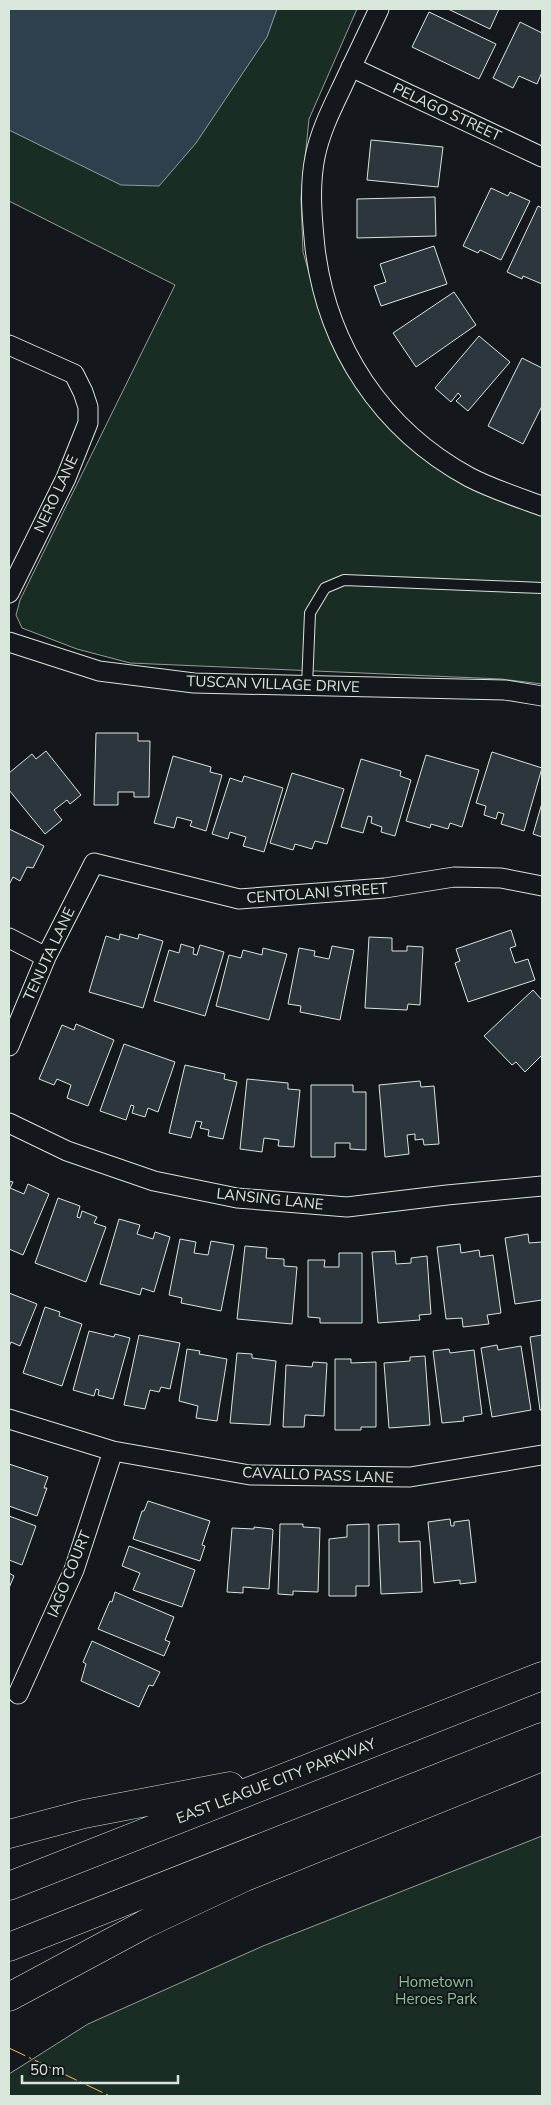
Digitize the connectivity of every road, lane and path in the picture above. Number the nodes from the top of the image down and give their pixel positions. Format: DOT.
graph roads {
  1 [pos="379,9"];
  2 [pos="351,67"];
  3 [pos="542,157"];
  4 [pos="9,345"];
  5 [pos="542,506"];
  6 [pos="542,588"];
  7 [pos="9,593"];
  8 [pos="9,642"];
  9 [pos="306,686"];
  10 [pos="542,696"];
  11 [pos="94,863"];
  12 [pos="542,886"];
  13 [pos="9,938"];
  14 [pos="46,957"];
  15 [pos="9,1046"];
  16 [pos="9,1123"];
  17 [pos="542,1186"];
  18 [pos="9,1419"];
  19 [pos="113,1451"];
  20 [pos="542,1455"];
  21 [pos="542,1676"];
  22 [pos="18,1694"];
  23 [pos="542,1737"];
  24 [pos="542,1757"];
  25 [pos="295,1774"];
  26 [pos="9,1834"];
  27 [pos="9,1886"];
  28 [pos="9,1947"];
  29 [pos="9,1997"];
  1 -- 2 [label="street"];
  2 -- 3 [label="street, PELAGO STREET"];
  2 -- 5 [label="street"];
  4 -- 7 [label="street, NERO LANE"];
  6 -- 9 [label="lane"];
  8 -- 9 [label="street, TUSCAN VILLAGE DRIVE"];
  9 -- 10 [label="street, TUSCAN VILLAGE DRIVE"];
  11 -- 12 [label="street, CENTOLANI STREET"];
  11 -- 14 [label="street, TENUTA LANE"];
  13 -- 14 [label="street"];
  14 -- 15 [label="street, TENUTA LANE"];
  16 -- 17 [label="street, LANSING LANE"];
  18 -- 19 [label="street, CAVALLO PASS LANE"];
  19 -- 20 [label="street, CAVALLO PASS LANE"];
  19 -- 22 [label="street, IAGO COURT"];
  21 -- 25 [label="main road, EAST LEAGUE CITY PARKWAY"];
  23 -- 28 [label="main road"];
  24 -- 29 [label="main road"];
  25 -- 26 [label="main road"];
  25 -- 27 [label="main road, EAST LEAGUE CITY PARKWAY"];
}
